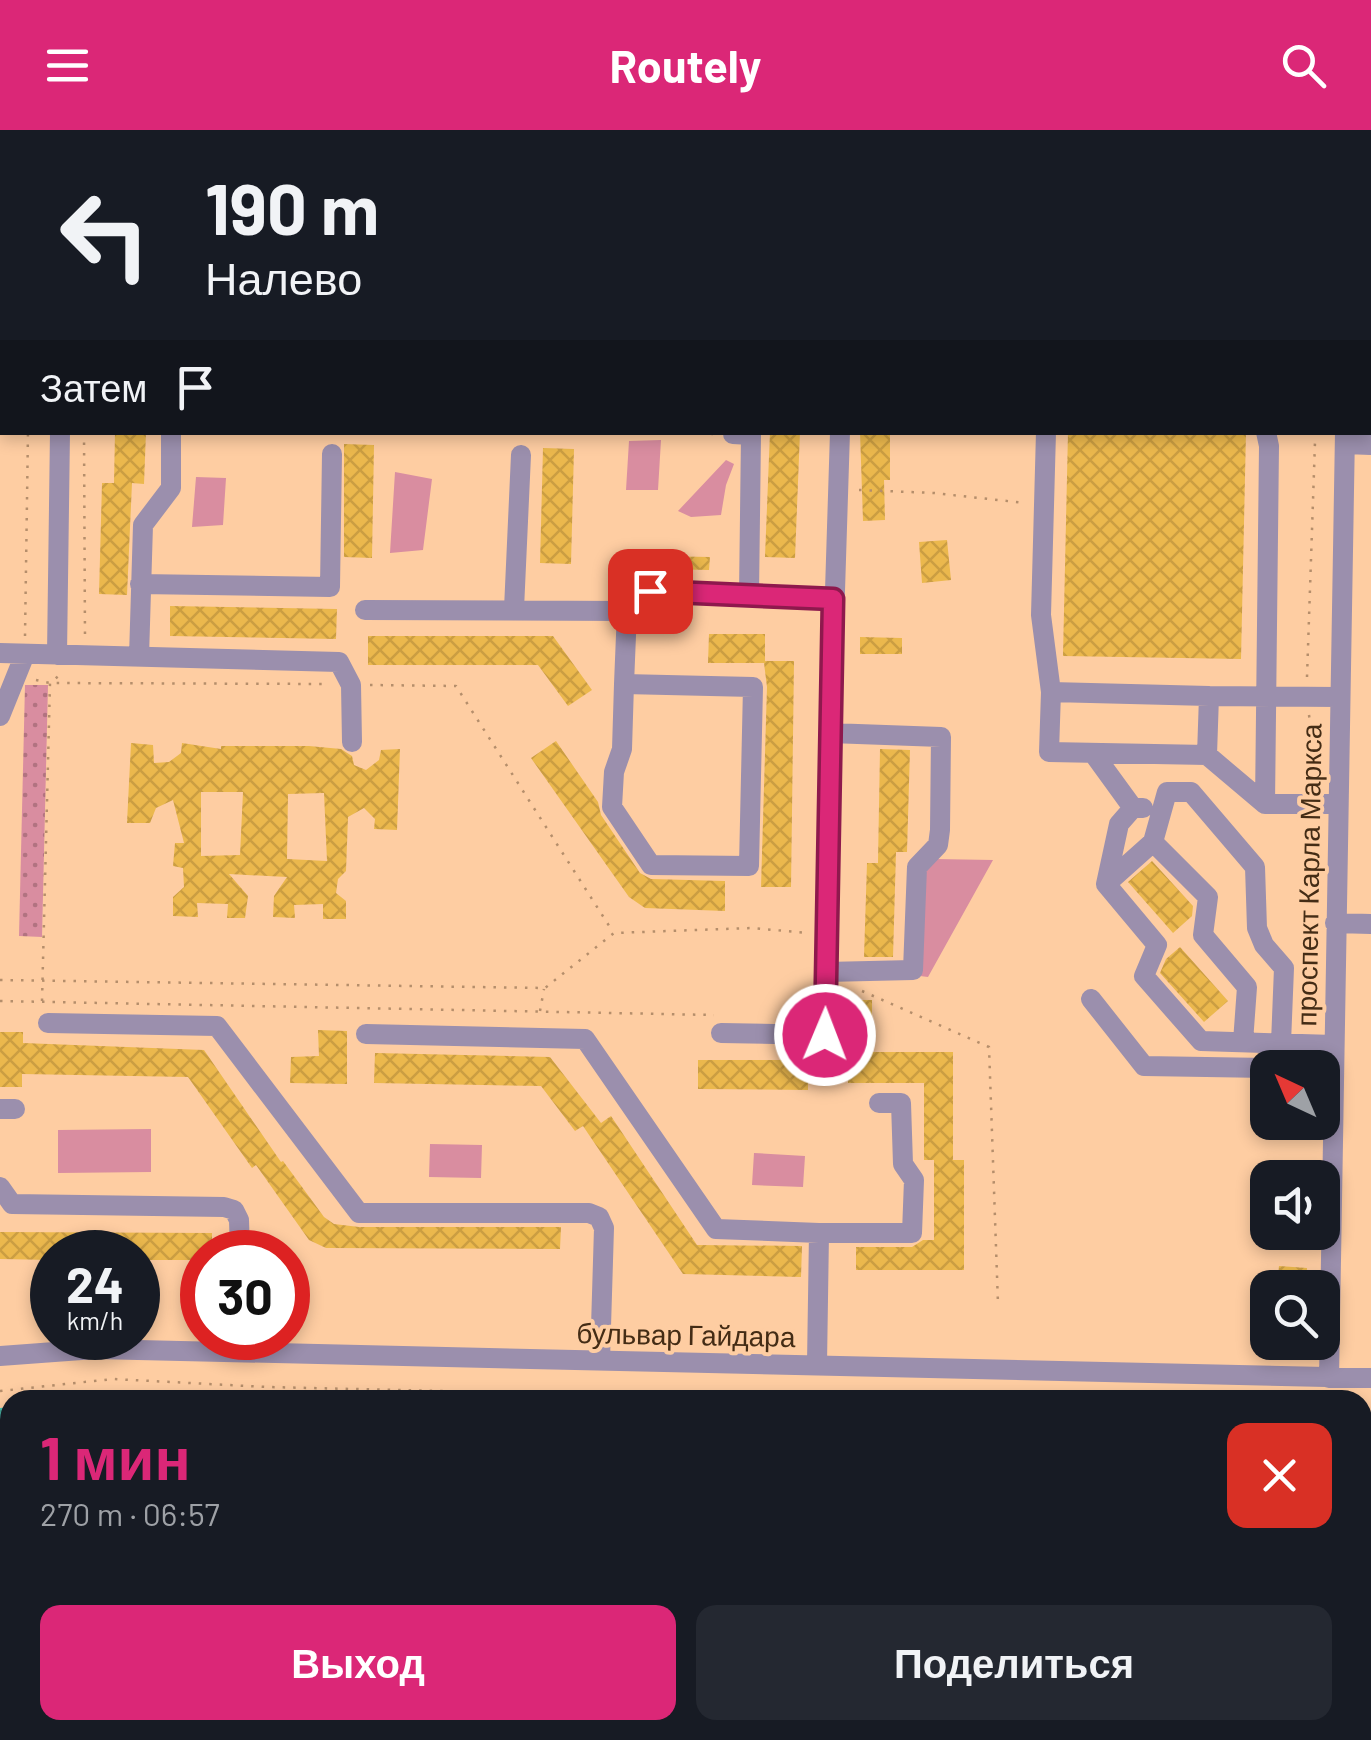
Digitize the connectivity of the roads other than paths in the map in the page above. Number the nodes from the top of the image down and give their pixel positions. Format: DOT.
graph roads {
  1 [pos="60,435"];
  2 [pos="171,435"];
  3 [pos="751,435"];
  4 [pos="840,435"];
  5 [pos="1046,435"];
  6 [pos="1267,435"];
  7 [pos="1345,438"];
  8 [pos="1371,445"];
  9 [pos="332,454"];
  10 [pos="521,454"];
  11 [pos="140,584"];
  12 [pos="749,595"];
  13 [pos="833,599"];
  14 [pos="364,610"];
  15 [pos="514,610"];
  16 [pos="627,611"];
  17 [pos="0,652"];
  18 [pos="24,654"];
  19 [pos="138,657"];
  20 [pos="59,664"];
  21 [pos="624,684"];
  22 [pos="1052,692"];
  23 [pos="1209,696"];
  24 [pos="1266,696"];
  25 [pos="1338,697"];
  26 [pos="0,716"];
  27 [pos="830,732"];
  28 [pos="352,742"];
  29 [pos="1093,753"];
  30 [pos="1168,754"];
  31 [pos="1206,755"];
  32 [pos="1164,801"];
  33 [pos="1265,804"];
  34 [pos="1329,804"];
  35 [pos="1133,808"];
  36 [pos="1154,842"];
  37 [pos="1106,884"];
  38 [pos="1335,923"];
  39 [pos="1371,924"];
  40 [pos="826,972"];
  41 [pos="1091,999"];
  42 [pos="48,1024"];
  43 [pos="719,1024"];
  44 [pos="366,1034"];
  45 [pos="1243,1042"];
  46 [pos="1281,1043"];
  47 [pos="1334,1045"];
  48 [pos="1333,1050"];
  49 [pos="1250,1068"];
  50 [pos="879,1103"];
  51 [pos="1328,1140"];
  52 [pos="0,1186"];
  53 [pos="240,1230"];
  54 [pos="819,1233"];
  55 [pos="180,1347"];
  56 [pos="310,1348"];
  57 [pos="0,1356"];
  58 [pos="600,1360"];
  59 [pos="817,1364"];
  60 [pos="1329,1378"];
  61 [pos="1371,1378"];
  1 -- 20 [label="street"];
  2 -- 11 [label="street"];
  3 -- 12 [label="street"];
  4 -- 13 [label="street"];
  5 -- 22 [label="street"];
  6 -- 24 [label="street"];
  7 -- 8 [label="street"];
  7 -- 25 [label="street, проспект Карла Маркса"];
  9 -- 11 [label="street"];
  10 -- 15 [label="street"];
  11 -- 19 [label="street"];
  12 -- 13 [label="street"];
  12 -- 16 [label="street"];
  13 -- 27 [label="street"];
  14 -- 15 [label="street"];
  15 -- 16 [label="street"];
  16 -- 21 [label="street"];
  17 -- 18 [label="street"];
  18 -- 20 [label="street"];
  18 -- 26 [label="street"];
  19 -- 20 [label="street"];
  19 -- 28 [label="street"];
  21 -- 21 [label="street"];
  22 -- 23 [label="street"];
  22 -- 29 [label="street"];
  23 -- 24 [label="street"];
  23 -- 31 [label="street"];
  24 -- 25 [label="street"];
  24 -- 33 [label="street"];
  25 -- 34 [label="street, проспект Карла Маркса"];
  27 -- 40 [label="street"];
  27 -- 40 [label="street"];
  29 -- 30 [label="street"];
  29 -- 35 [label="street"];
  30 -- 31 [label="street"];
  30 -- 32 [label="street"];
  31 -- 33 [label="street"];
  32 -- 35 [label="street"];
  32 -- 36 [label="street"];
  32 -- 46 [label="street"];
  33 -- 34 [label="street"];
  34 -- 38 [label="street, проспект Карла Маркса"];
  35 -- 37 [label="street"];
  36 -- 37 [label="street"];
  36 -- 45 [label="street"];
  37 -- 45 [label="street"];
  38 -- 39 [label="street"];
  38 -- 47 [label="street, проспект Карла Маркса"];
  40 -- 43 [label="street"];
  41 -- 49 [label="street"];
  42 -- 58 [label="street"];
  44 -- 54 [label="street"];
  45 -- 46 [label="street"];
  46 -- 47 [label="street"];
  47 -- 48 [label="street, проспект Карла Маркса"];
  50 -- 54 [label="street"];
  51 -- 60 [label="street, проспект Карла Маркса"];
  52 -- 53 [label="street"];
  54 -- 59 [label="street"];
  55 -- 57 [label="street, бульвар Гайдара"];
  56 -- 58 [label="street, бульвар Гайдара"];
  58 -- 59 [label="street, бульвар Гайдара"];
  59 -- 60 [label="street, бульвар Гайдара"];
  60 -- 61 [label="street, бульвар Гайдара"];
}
